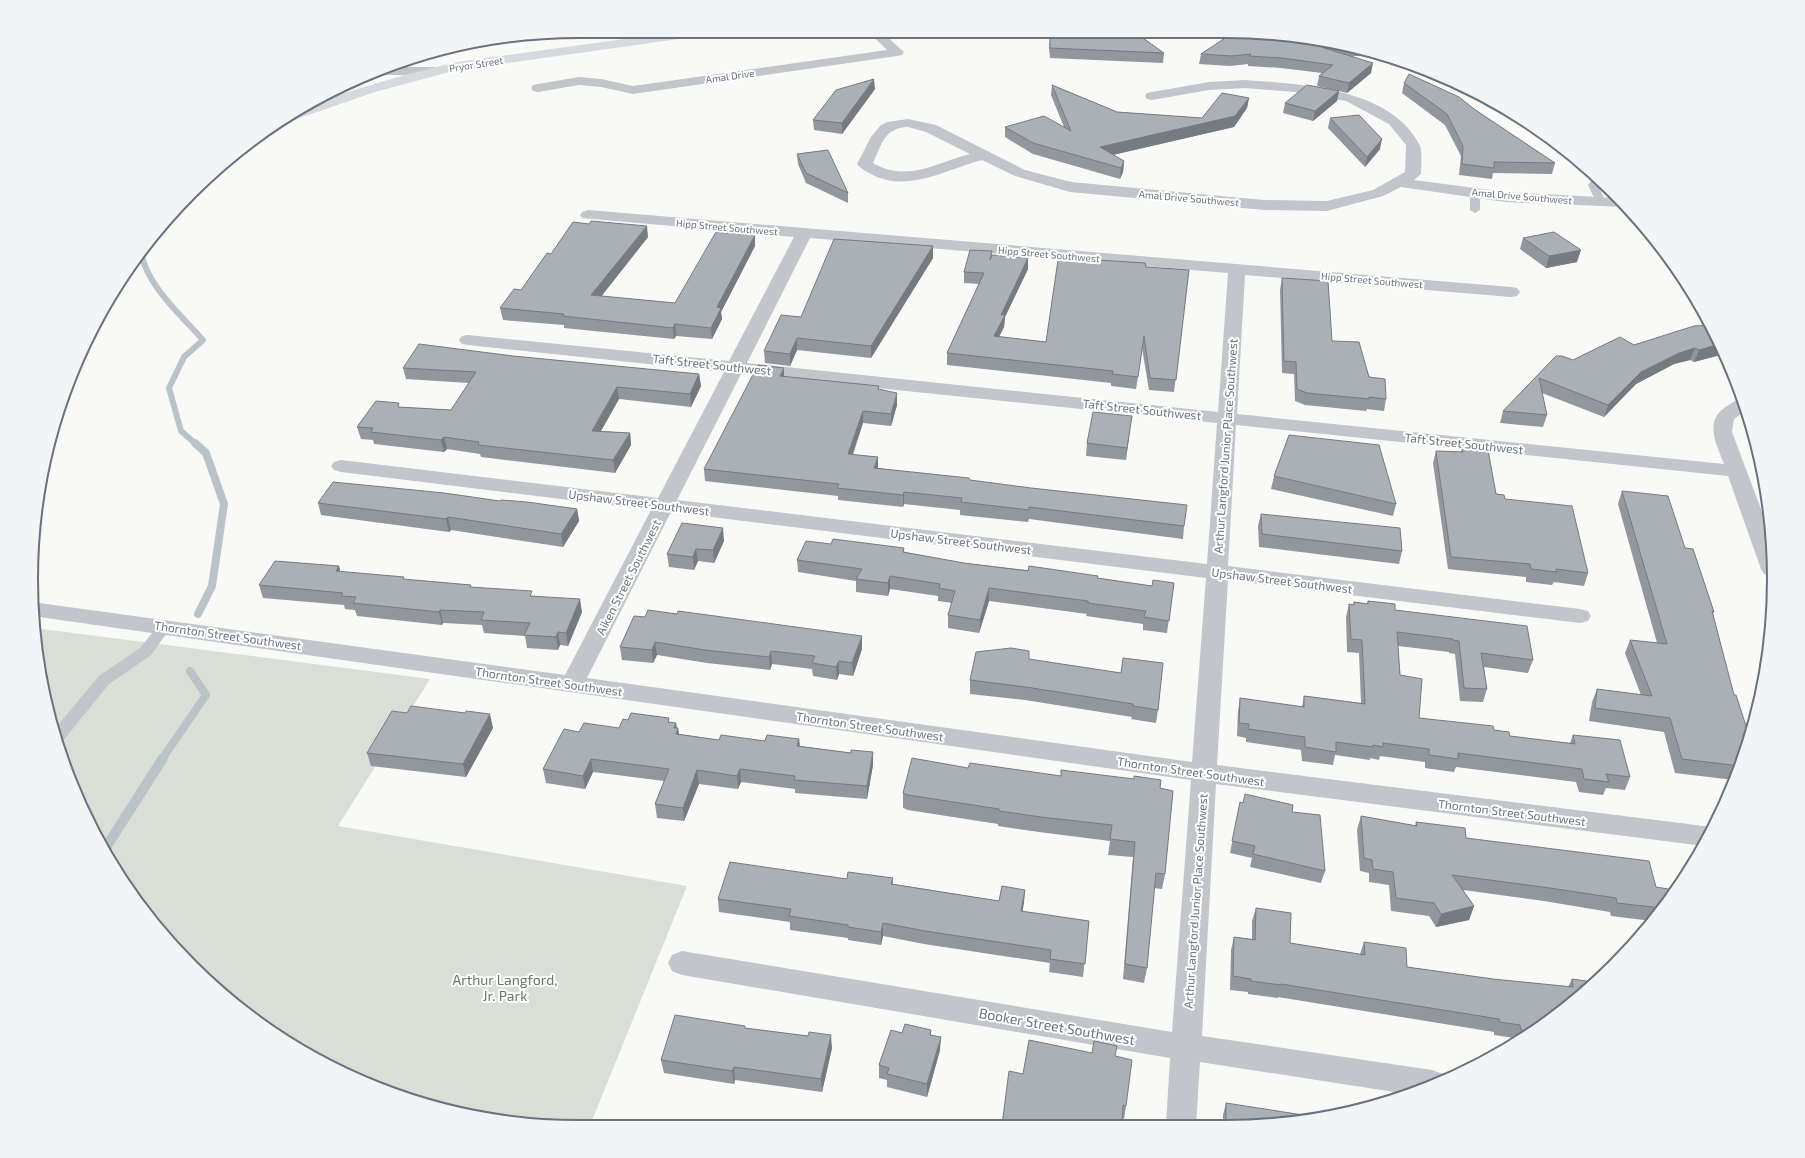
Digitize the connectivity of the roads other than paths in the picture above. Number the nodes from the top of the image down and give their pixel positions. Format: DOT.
graph roads {
  1 [pos="658,38"];
  2 [pos="881,38"];
  3 [pos="394,71"];
  4 [pos="433,71"];
  5 [pos="538,88"];
  6 [pos="1152,96"];
  7 [pos="316,106"];
  8 [pos="982,155"];
  9 [pos="1399,182"];
  10 [pos="1594,183"];
  11 [pos="1475,192"];
  12 [pos="1601,202"];
  13 [pos="1615,203"];
  14 [pos="1476,210"];
  15 [pos="588,215"];
  16 [pos="804,234"];
  17 [pos="1237,269"];
  18 [pos="1511,292"];
  19 [pos="468,340"];
  20 [pos="736,366"];
  21 [pos="1739,407"];
  22 [pos="1227,418"];
  23 [pos="341,466"];
  24 [pos="1736,471"];
  25 [pos="665,505"];
  26 [pos="1766,553"];
  27 [pos="1217,572"];
  28 [pos="39,610"];
  29 [pos="1580,616"];
  30 [pos="165,626"];
  31 [pos="572,684"];
  32 [pos="60,733"];
  33 [pos="1204,774"];
  34 [pos="1702,835"];
  35 [pos="682,963"];
  36 [pos="1186,1047"];
  37 [pos="1423,1083"];
  38 [pos="1181,1120"];
  1 -- 4 [label="main road, Pryor Street"];
  2 -- 5 [label="street, Amal Drive"];
  3 -- 4 [label="street"];
  4 -- 7 [label="main road, Pryor Street"];
  6 -- 9 [label="street, Amal Drive Southwest"];
  8 -- 8 [label="street, Amal Drive Southwest"];
  8 -- 9 [label="street, Amal Drive Southwest"];
  9 -- 11 [label="street, Amal Drive Southwest"];
  10 -- 12 [label="lane"];
  11 -- 12 [label="street, Amal Drive Southwest"];
  11 -- 14 [label="lane"];
  12 -- 13 [label="street, Amal Drive Southwest"];
  15 -- 16 [label="street, Hipp Street Southwest"];
  16 -- 17 [label="street, Hipp Street Southwest"];
  16 -- 20 [label="street, Aiken Street Southwest"];
  17 -- 18 [label="street, Hipp Street Southwest"];
  17 -- 22 [label="street, Arthur Langford Junior Place Southwest"];
  19 -- 20 [label="street, Taft Street Southwest"];
  20 -- 22 [label="street, Taft Street Southwest"];
  20 -- 25 [label="street, Aiken Street Southwest"];
  21 -- 24 [label="street"];
  22 -- 24 [label="street, Taft Street Southwest"];
  22 -- 27 [label="street, Arthur Langford Junior Place Southwest"];
  23 -- 25 [label="street, Upshaw Street Southwest"];
  24 -- 26 [label="street"];
  25 -- 27 [label="street, Upshaw Street Southwest"];
  25 -- 31 [label="street, Aiken Street Southwest"];
  27 -- 29 [label="street, Upshaw Street Southwest"];
  27 -- 33 [label="street, Arthur Langford Junior Place Southwest"];
  28 -- 30 [label="street, Thornton Street Southwest"];
  30 -- 31 [label="street, Thornton Street Southwest"];
  30 -- 32 [label="lane"];
  31 -- 33 [label="street, Thornton Street Southwest"];
  33 -- 34 [label="street, Thornton Street Southwest"];
  33 -- 36 [label="street, Arthur Langford Junior Place Southwest"];
  35 -- 36 [label="street, Booker Street Southwest"];
  36 -- 37 [label="street, Booker Street Southwest"];
  36 -- 38 [label="street, Arthur Langford Junior Place Southwest"];
}
